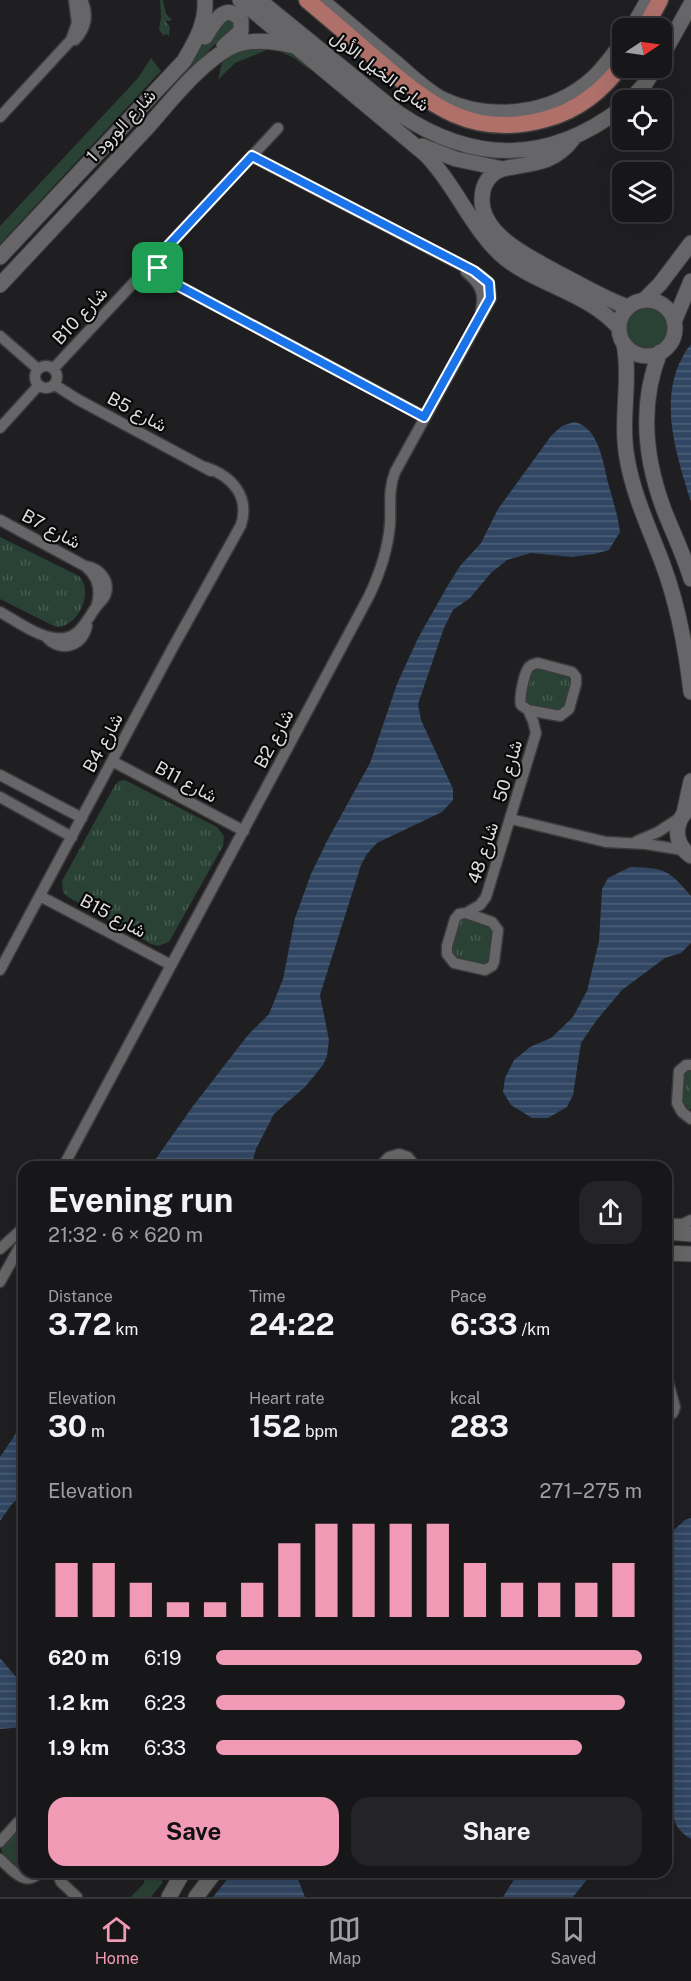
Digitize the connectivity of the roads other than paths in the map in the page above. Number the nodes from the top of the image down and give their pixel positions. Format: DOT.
graph roads {
  1 [pos="74,0"];
  2 [pos="82,0"];
  3 [pos="205,0"];
  4 [pos="240,0"];
  5 [pos="259,0"];
  6 [pos="274,0"];
  7 [pos="308,0"];
  8 [pos="321,0"];
  9 [pos="648,0"];
  10 [pos="660,0"];
  11 [pos="691,4"];
  12 [pos="638,18"];
  13 [pos="650,18"];
  14 [pos="295,29"];
  15 [pos="672,38"];
  16 [pos="296,47"];
  17 [pos="66,48"];
  18 [pos="612,55"];
  19 [pos="184,61"];
  20 [pos="612,76"];
  21 [pos="193,78"];
  22 [pos="649,78"];
  23 [pos="639,90"];
  24 [pos="612,116"];
  25 [pos="0,117"];
  26 [pos="278,128"];
  27 [pos="573,138"];
  28 [pos="411,141"];
  29 [pos="252,156"];
  30 [pos="503,169"];
  31 [pos="691,243"];
  32 [pos="0,257"];
  33 [pos="154,261"];
  34 [pos="691,281"];
  35 [pos="0,285"];
  36 [pos="644,300"];
  37 [pos="628,307"];
  38 [pos="674,322"];
  39 [pos="619,328"];
  40 [pos="0,336"];
  41 [pos="624,344"];
  42 [pos="660,352"];
  43 [pos="54,368"];
  44 [pos="38,369"];
  45 [pos="39,385"];
  46 [pos="55,385"];
  47 [pos="424,417"];
  48 [pos="0,428"];
  49 [pos="205,467"];
  50 [pos="661,500"];
  51 [pos="640,507"];
  52 [pos="0,520"];
  53 [pos="671,526"];
  54 [pos="650,534"];
  55 [pos="691,579"];
  56 [pos="0,612"];
  57 [pos="691,692"];
  58 [pos="528,710"];
  59 [pos="556,717"];
  60 [pos="536,734"];
  61 [pos="112,761"];
  62 [pos="0,775"];
  63 [pos="691,781"];
  64 [pos="0,797"];
  65 [pos="685,813"];
  66 [pos="82,818"];
  67 [pos="511,819"];
  68 [pos="244,831"];
  69 [pos="72,837"];
  70 [pos="634,842"];
  71 [pos="687,853"];
  72 [pos="40,896"];
  73 [pos="486,897"];
  74 [pos="466,913"];
  75 [pos="492,922"];
  76 [pos="171,965"];
  77 [pos="0,970"];
  78 [pos="691,1065"];
  79 [pos="689,1115"];
  80 [pos="66,1161"];
  81 [pos="385,1161"];
  82 [pos="411,1161"];
  83 [pos="691,1220"];
  84 [pos="672,1224"];
  85 [pos="18,1232"];
  86 [pos="672,1232"];
  87 [pos="691,1234"];
  88 [pos="0,1249"];
  89 [pos="18,1250"];
  90 [pos="672,1253"];
  91 [pos="691,1254"];
  92 [pos="0,1282"];
  93 [pos="672,1396"];
  94 [pos="672,1414"];
  95 [pos="18,1822"];
  96 [pos="0,1842"];
  97 [pos="0,1859"];
  98 [pos="18,1875"];
  99 [pos="60,1878"];
  100 [pos="180,1878"];
  101 [pos="210,1878"];
  102 [pos="77,1897"];
  103 [pos="161,1897"];
  104 [pos="169,1897"];
  105 [pos="196,1897"];
  1 -- 17 [label="street"];
  2 -- 17 [label="street"];
  3 -- 19 [label="street, شارع الورود 1"];
  4 -- 16 [label="street"];
  5 -- 14 [label="street, شارع الخيل الأول"];
  6 -- 14 [label="street"];
  7 -- 20 [label="main road"];
  8 -- 18 [label="street"];
  9 -- 12 [label="street"];
  10 -- 13 [label="main road"];
  11 -- 15 [label="street"];
  14 -- 27 [label="street, شارع الخيل الأول"];
  16 -- 21 [label="street, شارع الورود 1"];
  16 -- 28 [label="street"];
  17 -- 25 [label="street"];
  19 -- 21 [label="street"];
  19 -- 32 [label="street, شارع الورود 1"];
  21 -- 35 [label="street, شارع الورود 1"];
  22 -- 23 [label="street"];
  24 -- 27 [label="street, شارع الخيل الأول"];
  26 -- 29 [label="street, B10 شارع"];
  27 -- 30 [label="street"];
  28 -- 30 [label="street"];
  28 -- 39 [label="street"];
  29 -- 33 [label="street, B10 شارع"];
  29 -- 47 [label="street, B2 شارع"];
  30 -- 37 [label="street"];
  31 -- 36 [label="street"];
  33 -- 43 [label="street, B10 شارع"];
  33 -- 47 [label="street"];
  34 -- 38 [label="street"];
  36 -- 37 [label="street"];
  36 -- 38 [label="street"];
  37 -- 39 [label="street"];
  38 -- 42 [label="street"];
  39 -- 41 [label="street"];
  40 -- 44 [label="street"];
  41 -- 42 [label="street"];
  41 -- 51 [label="street"];
  42 -- 50 [label="street"];
  43 -- 44 [label="street"];
  43 -- 46 [label="street"];
  44 -- 45 [label="street"];
  45 -- 46 [label="street"];
  45 -- 48 [label="street"];
  46 -- 49 [label="street, B5 شارع"];
  47 -- 68 [label="street, B2 شارع"];
  49 -- 61 [label="street, B4 شارع"];
  50 -- 51 [label="street"];
  50 -- 53 [label="street"];
  51 -- 54 [label="street"];
  52 -- 56 [label="street, B7 شارع"];
  53 -- 54 [label="street"];
  53 -- 55 [label="street"];
  54 -- 57 [label="street"];
  58 -- 59 [label="street"];
  58 -- 59 [label="street, شارع 50"];
  58 -- 60 [label="street, شارع 50"];
  59 -- 60 [label="street, شارع 50"];
  60 -- 67 [label="street, شارع 50"];
  61 -- 66 [label="street, B4 شارع"];
  61 -- 68 [label="street, B11 شارع"];
  62 -- 66 [label="street"];
  63 -- 65 [label="street"];
  64 -- 69 [label="street"];
  65 -- 70 [label="street"];
  65 -- 71 [label="street"];
  66 -- 69 [label="street, B4 شارع"];
  67 -- 70 [label="street"];
  67 -- 73 [label="street, شارع 48"];
  68 -- 76 [label="street, B2 شارع"];
  69 -- 72 [label="street, B4 شارع"];
  70 -- 71 [label="street"];
  72 -- 76 [label="street, B15 شارع"];
  72 -- 77 [label="street, B4 شارع"];
  73 -- 74 [label="street, شارع 48"];
  73 -- 75 [label="street, شارع 48"];
  74 -- 75 [label="street"];
  74 -- 75 [label="street, شارع 48"];
  76 -- 80 [label="street, B2 شارع"];
  78 -- 79 [label="street"];
  81 -- 82 [label="street"];
  83 -- 84 [label="street"];
  85 -- 88 [label="street"];
  86 -- 87 [label="street"];
  89 -- 92 [label="street"];
  90 -- 91 [label="street"];
  93 -- 94 [label="street"];
  95 -- 96 [label="street"];
  97 -- 98 [label="street"];
  99 -- 102 [label="street"];
  100 -- 103 [label="street"];
  100 -- 104 [label="street"];
  101 -- 105 [label="street"];
}
